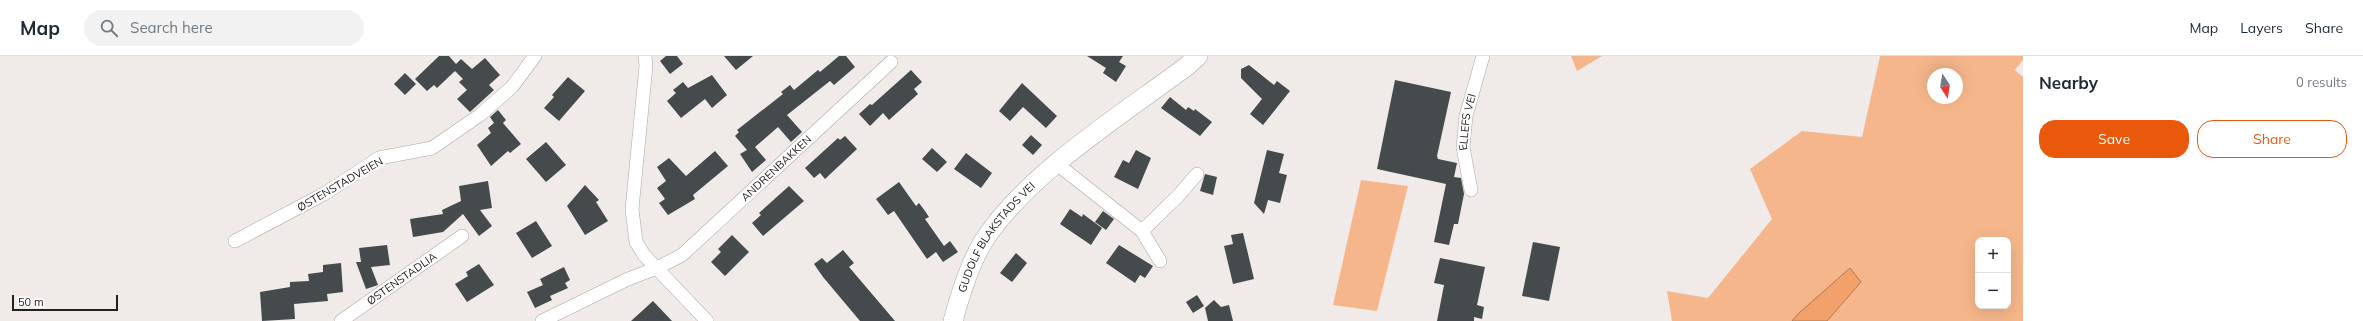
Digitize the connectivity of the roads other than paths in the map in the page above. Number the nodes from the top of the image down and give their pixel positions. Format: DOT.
graph roads {
  1 [pos="535,56"];
  2 [pos="645,56"];
  3 [pos="1198,56"];
  4 [pos="1483,56"];
  5 [pos="891,62"];
  6 [pos="1057,164"];
  7 [pos="1197,174"];
  8 [pos="1471,190"];
  9 [pos="1142,231"];
  10 [pos="462,236"];
  11 [pos="235,241"];
  12 [pos="1160,261"];
  13 [pos="657,268"];
  14 [pos="341,321"];
  15 [pos="542,321"];
  16 [pos="707,321"];
  17 [pos="953,321"];
  1 -- 11 [label="street, ØSTENSTADVEIEN"];
  2 -- 13 [label="street"];
  3 -- 6 [label="street, GUDOLF BLAKSTADS VEI"];
  4 -- 8 [label="street, ELLEFS VEI"];
  5 -- 13 [label="street, ANDRENBAKKEN"];
  6 -- 9 [label="street"];
  6 -- 17 [label="street, GUDOLF BLAKSTADS VEI"];
  7 -- 9 [label="street"];
  9 -- 12 [label="street"];
  10 -- 14 [label="street, ØSTENSTADLIA"];
  13 -- 15 [label="street, ANDRENBAKKEN"];
  13 -- 16 [label="street"];
}
